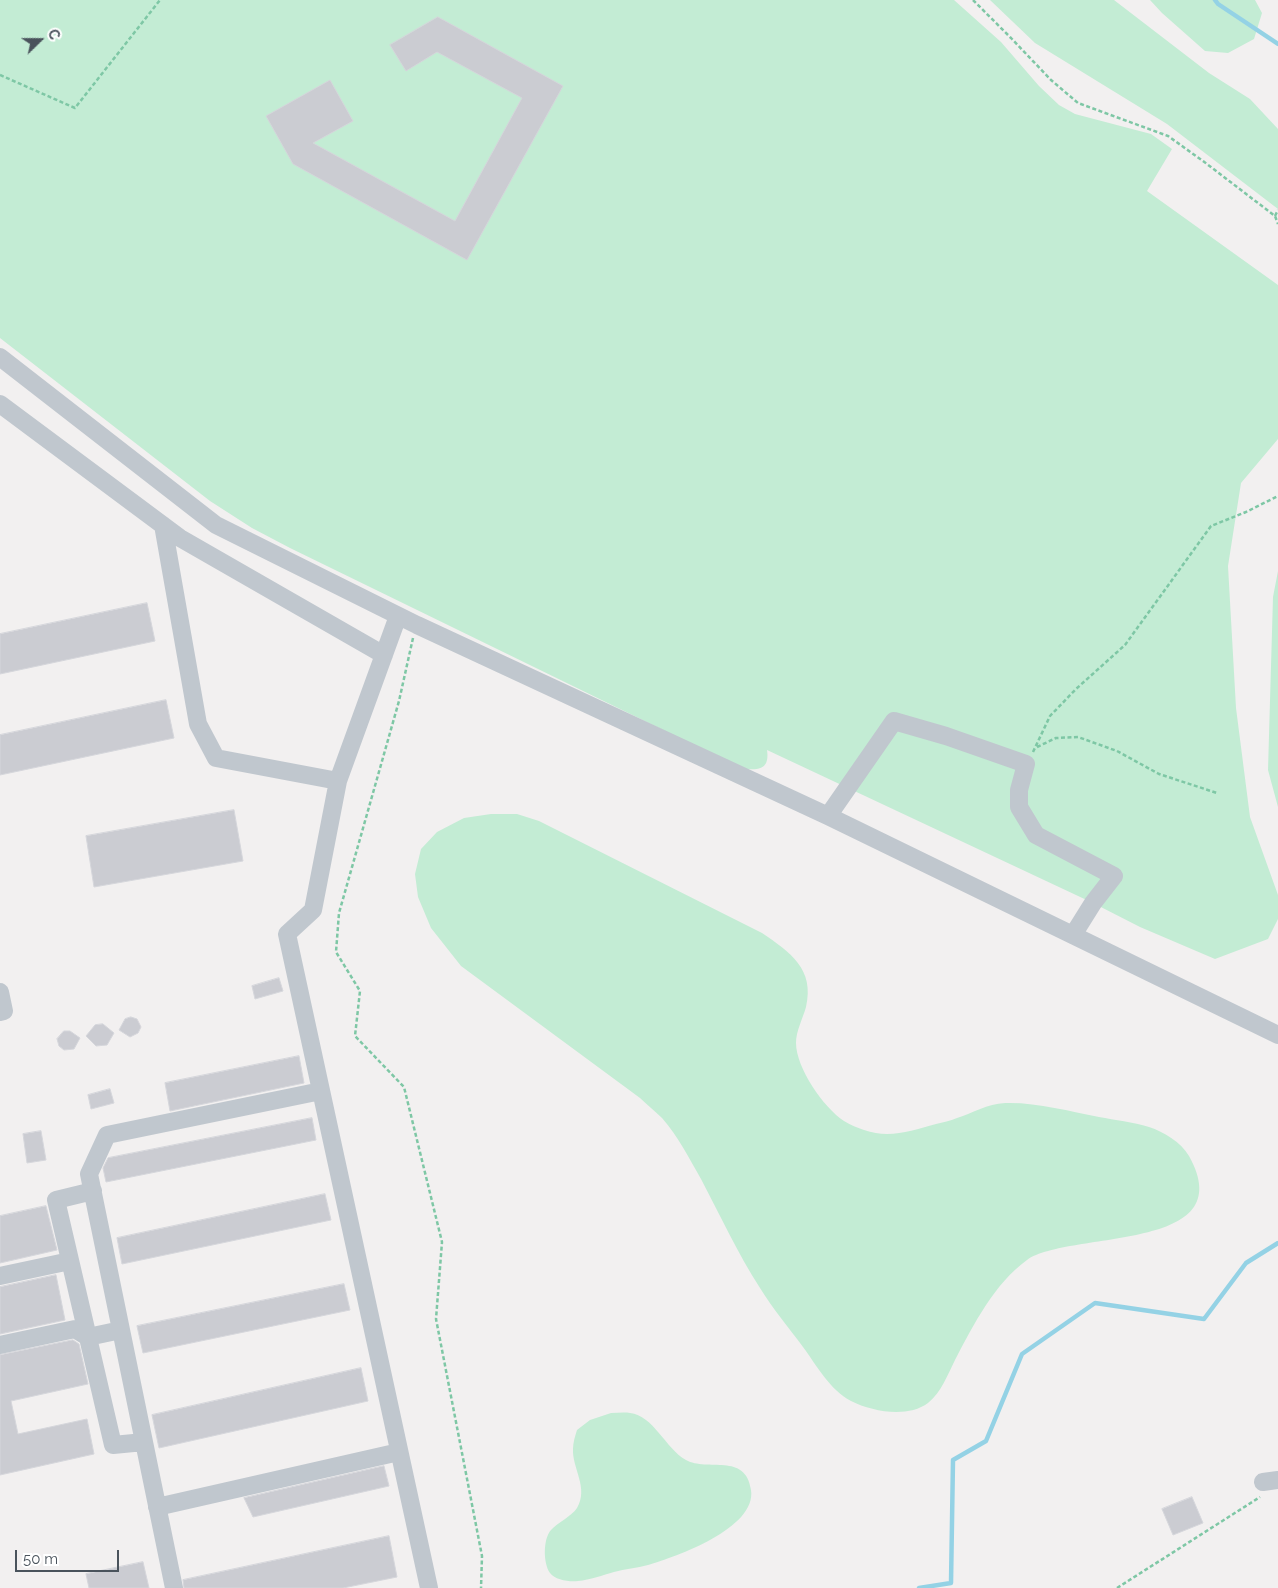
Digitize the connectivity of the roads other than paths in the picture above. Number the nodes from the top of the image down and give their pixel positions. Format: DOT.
graph roads {
  1 [pos="0,357"];
  2 [pos="0,404"];
  3 [pos="163,525"];
  4 [pos="398,616"];
  5 [pos="384,655"];
  6 [pos="338,781"];
  7 [pos="828,816"];
  8 [pos="1074,935"];
  9 [pos="0,992"];
  10 [pos="0,1012"];
  11 [pos="1278,1034"];
  12 [pos="321,1091"];
  13 [pos="92,1191"];
  14 [pos="70,1261"];
  15 [pos="0,1276"];
  16 [pos="121,1330"];
  17 [pos="88,1337"];
  18 [pos="0,1345"];
  19 [pos="144,1442"];
  20 [pos="399,1452"];
  21 [pos="157,1507"];
  22 [pos="174,1588"];
  23 [pos="429,1588"];
  1 -- 4 [label="street"];
  2 -- 3 [label="street"];
  3 -- 5 [label="street"];
  3 -- 6 [label="street"];
  4 -- 5 [label="street"];
  4 -- 7 [label="street"];
  5 -- 6 [label="street"];
  6 -- 12 [label="street"];
  7 -- 8 [label="street"];
  7 -- 8 [label="street"];
  8 -- 11 [label="street"];
  9 -- 10 [label="street"];
  12 -- 13 [label="street"];
  12 -- 20 [label="street"];
  13 -- 14 [label="street"];
  13 -- 16 [label="street"];
  14 -- 15 [label="street"];
  14 -- 17 [label="street"];
  16 -- 17 [label="street"];
  16 -- 19 [label="street"];
  17 -- 18 [label="street"];
  17 -- 19 [label="street"];
  19 -- 21 [label="street"];
  20 -- 21 [label="street"];
  20 -- 23 [label="street"];
  21 -- 22 [label="street"];
}
